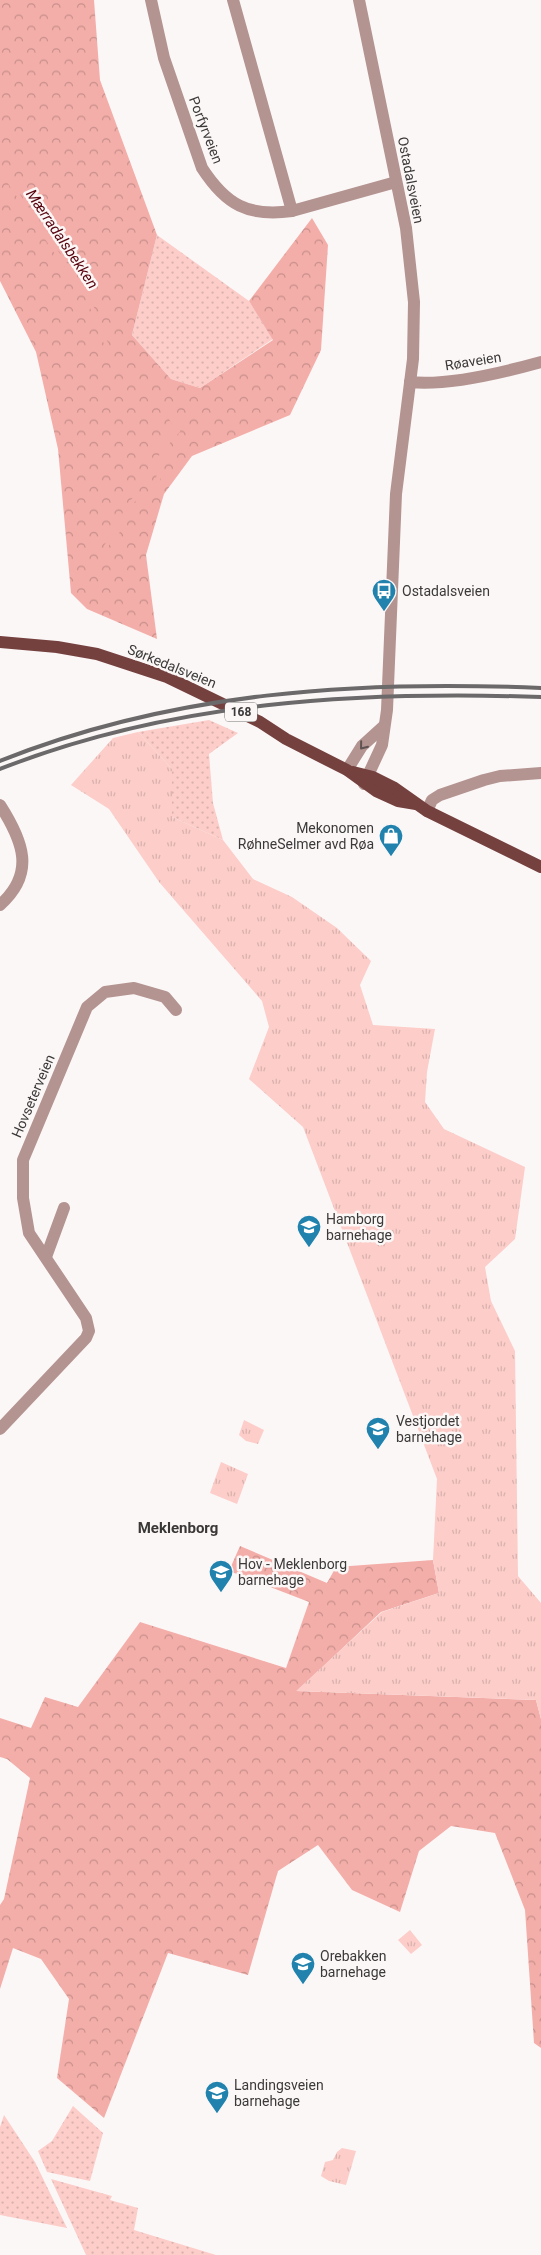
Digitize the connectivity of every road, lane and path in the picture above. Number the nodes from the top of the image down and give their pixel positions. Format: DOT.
graph roads {
  1 [pos="152,0"];
  2 [pos="232,0"];
  3 [pos="359,0"];
  4 [pos="396,182"];
  5 [pos="292,211"];
  6 [pos="541,362"];
  7 [pos="410,382"];
  8 [pos="0,642"];
  9 [pos="384,726"];
  10 [pos="347,770"];
  11 [pos="541,773"];
  12 [pos="366,780"];
  13 [pos="0,805"];
  14 [pos="421,807"];
  15 [pos="541,868"];
  16 [pos="0,905"];
  17 [pos="176,1010"];
  18 [pos="64,1208"];
  19 [pos="46,1257"];
  20 [pos="0,1429"];
  1 -- 5 [label="street, Porfyrveien"];
  2 -- 5 [label="street"];
  3 -- 4 [label="street, Ostadalsveien"];
  4 -- 5 [label="street, Porfyrveien"];
  4 -- 7 [label="street, Ostadalsveien"];
  6 -- 7 [label="street, Røaveien"];
  7 -- 9 [label="street, Ostadalsveien"];
  8 -- 10 [label="main road, Sørkedalsveien / 168"];
  9 -- 10 [label="street, one-way"];
  9 -- 12 [label="street, Ostadalsveien"];
  10 -- 12 [label="main road, Sørkedalsveien / 168"];
  11 -- 14 [label="street"];
  12 -- 14 [label="main road, Sørkedalsveien / 168"];
  13 -- 16 [label="street"];
  14 -- 15 [label="main road, Sørkedalsveien / 168"];
  17 -- 19 [label="street, Hovseterveien"];
  18 -- 19 [label="street"];
  19 -- 20 [label="street, Hovseterveien"];
}
